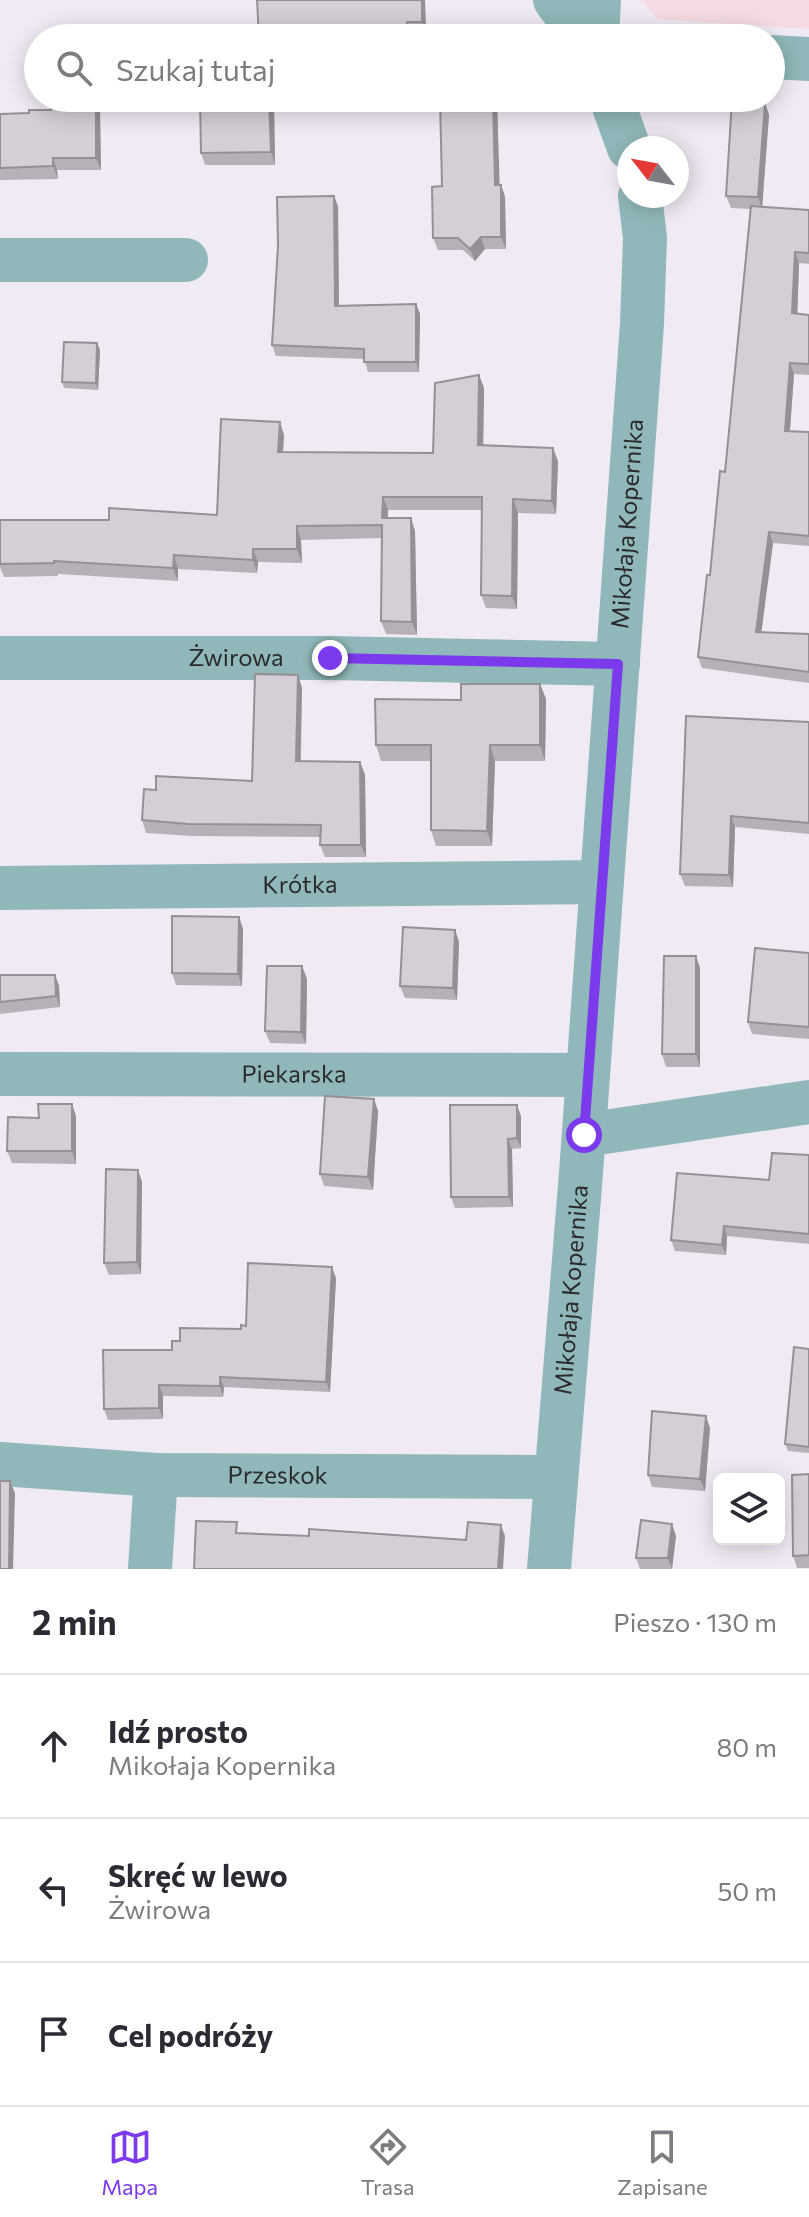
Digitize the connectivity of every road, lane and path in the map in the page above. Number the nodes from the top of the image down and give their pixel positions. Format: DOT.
graph roads {
  1 [pos="555,0"];
  2 [pos="599,0"];
  3 [pos="573,24"];
  4 [pos="598,24"];
  5 [pos="785,58"];
  6 [pos="809,59"];
  7 [pos="616,112"];
  8 [pos="625,136"];
  9 [pos="641,208"];
  10 [pos="0,260"];
  11 [pos="186,260"];
  12 [pos="0,658"];
  13 [pos="618,664"];
  14 [pos="601,882"];
  15 [pos="0,888"];
  16 [pos="0,1074"];
  17 [pos="588,1075"];
  18 [pos="809,1102"];
  19 [pos="584,1135"];
  20 [pos="0,1464"];
  21 [pos="156,1475"];
  22 [pos="556,1477"];
  23 [pos="150,1569"];
  24 [pos="549,1569"];
  1 -- 3 [label="street"];
  2 -- 4 [label="street"];
  5 -- 6 [label="street"];
  7 -- 8 [label="street"];
  9 -- 13 [label="street, Mikołaja Kopernika"];
  10 -- 11 [label="street"];
  12 -- 13 [label="street, Żwirowa"];
  13 -- 14 [label="street, Mikołaja Kopernika"];
  14 -- 15 [label="street, Krótka"];
  14 -- 17 [label="street, Mikołaja Kopernika"];
  16 -- 17 [label="street, Piekarska"];
  17 -- 19 [label="street, Mikołaja Kopernika"];
  18 -- 19 [label="street"];
  19 -- 22 [label="street, Mikołaja Kopernika"];
  20 -- 21 [label="street, Przeskok"];
  21 -- 22 [label="street, Przeskok"];
  21 -- 23 [label="street"];
  22 -- 24 [label="street, Mikołaja Kopernika"];
}
